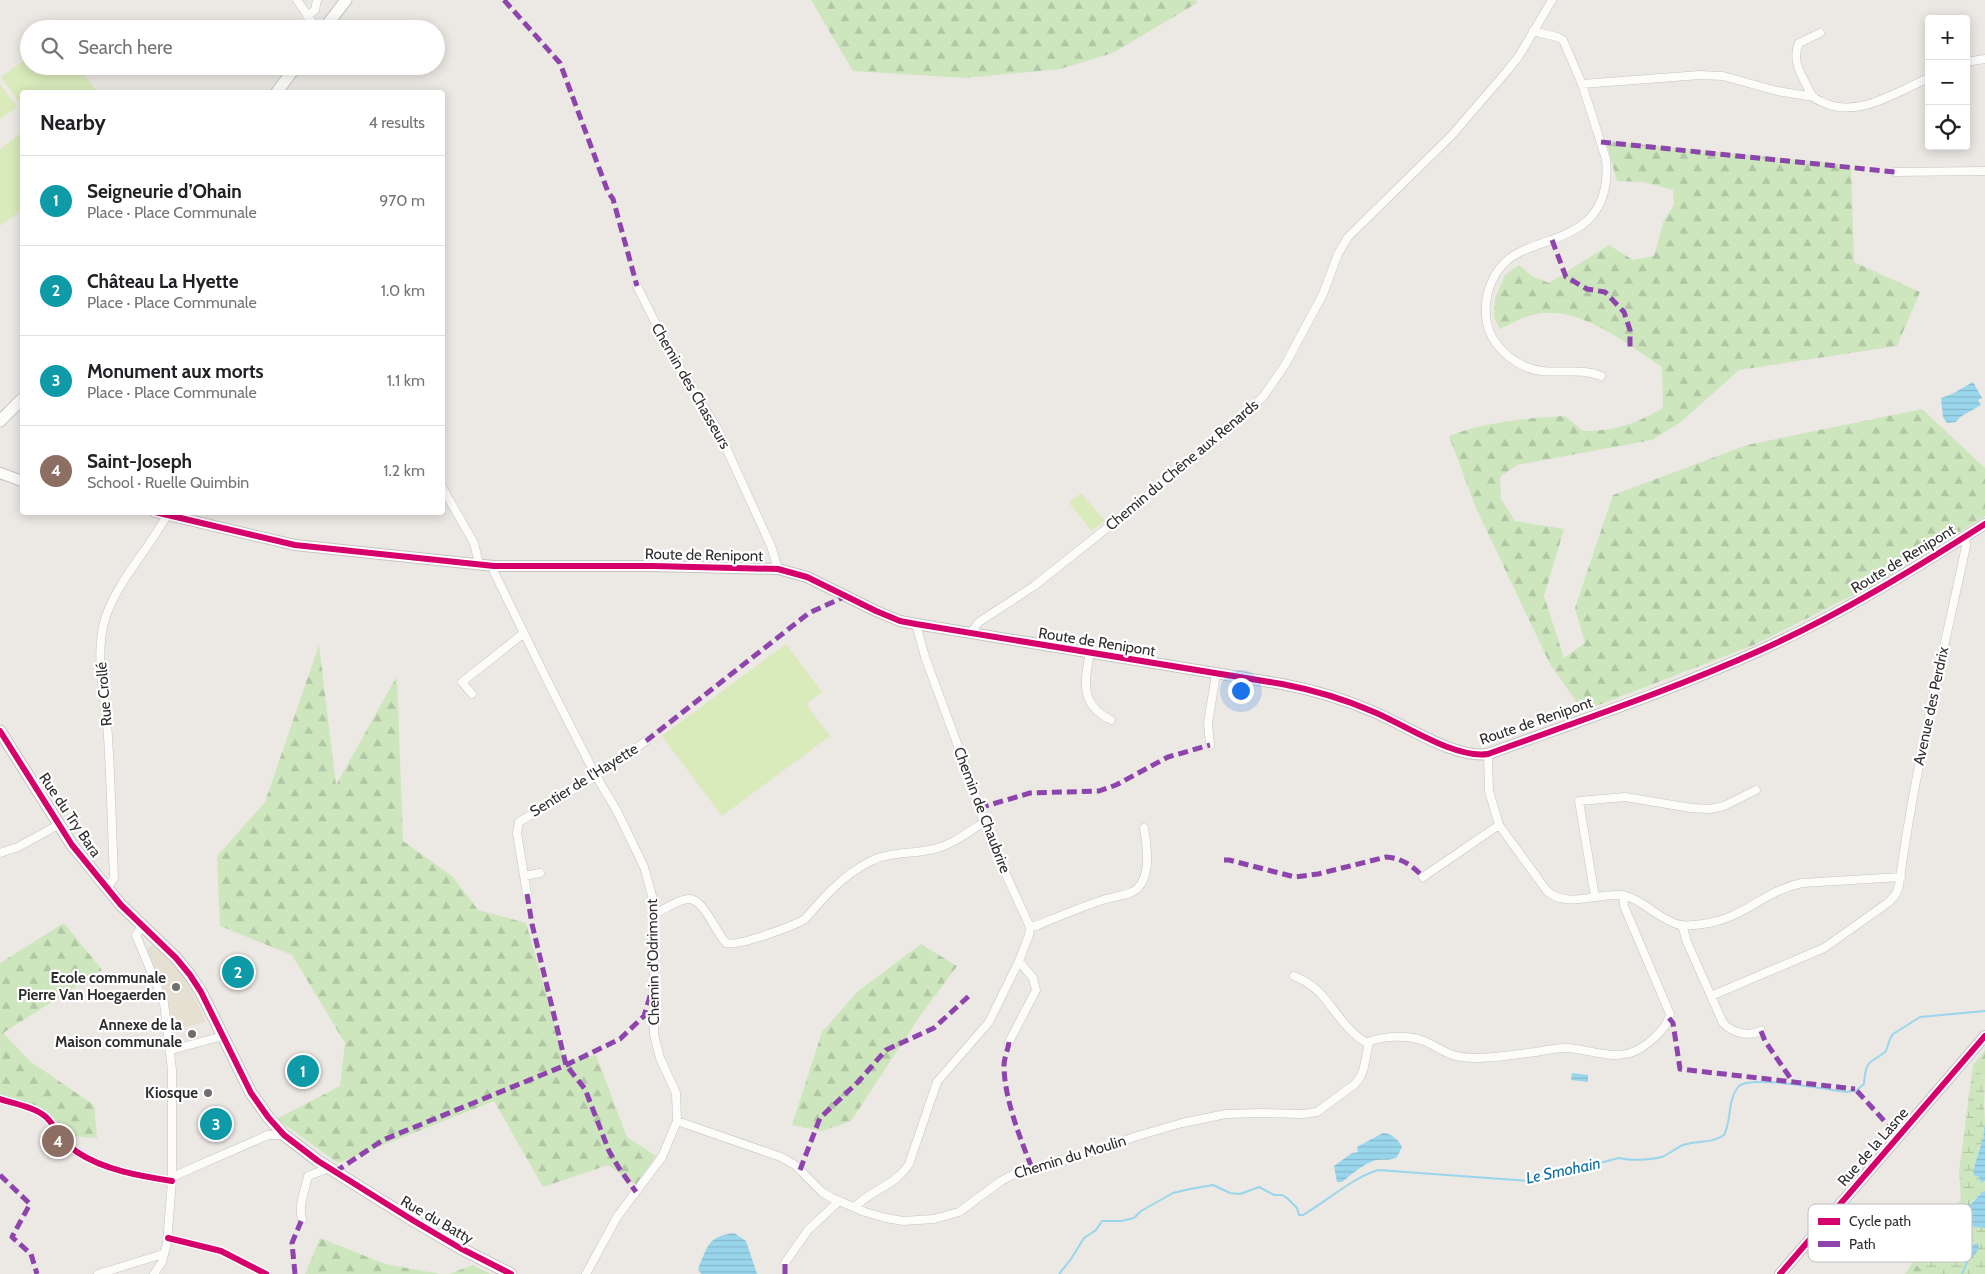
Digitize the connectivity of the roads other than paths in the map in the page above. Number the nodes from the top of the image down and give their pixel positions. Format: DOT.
graph roads {
  1 [pos="298,0"];
  2 [pos="317,0"];
  3 [pos="346,0"];
  4 [pos="1552,0"];
  5 [pos="307,16"];
  6 [pos="310,20"];
  7 [pos="331,20"];
  8 [pos="1533,31"];
  9 [pos="1820,33"];
  10 [pos="1985,59"];
  11 [pos="1970,61"];
  12 [pos="289,75"];
  13 [pos="1925,80"];
  14 [pos="1582,84"];
  15 [pos="278,90"];
  16 [pos="1814,98"];
  17 [pos="1985,171"];
  18 [pos="1895,172"];
  19 [pos="637,286"];
  20 [pos="1601,376"];
  21 [pos="20,401"];
  22 [pos="0,421"];
  23 [pos="0,473"];
  24 [pos="0,480"];
  25 [pos="20,480"];
  26 [pos="20,480"];
  27 [pos="445,492"];
  28 [pos="161,515"];
  29 [pos="166,515"];
  30 [pos="1985,524"];
  31 [pos="1965,537"];
  32 [pos="479,564"];
  33 [pos="494,566"];
  34 [pos="778,569"];
  35 [pos="916,624"];
  36 [pos="524,633"];
  37 [pos="970,633"];
  38 [pos="1090,653"];
  39 [pos="1216,674"];
  40 [pos="472,694"];
  41 [pos="1111,720"];
  42 [pos="0,731"];
  43 [pos="646,741"];
  44 [pos="1210,745"];
  45 [pos="1488,754"];
  46 [pos="596,776"];
  47 [pos="1756,790"];
  48 [pos="984,822"];
  49 [pos="60,824"];
  50 [pos="1499,825"];
  51 [pos="1144,828"];
  52 [pos="0,853"];
  53 [pos="540,873"];
  54 [pos="524,876"];
  55 [pos="1901,877"];
  56 [pos="1423,878"];
  57 [pos="107,888"];
  58 [pos="527,894"];
  59 [pos="1623,896"];
  60 [pos="1595,897"];
  61 [pos="655,914"];
  62 [pos="1682,925"];
  63 [pos="142,926"];
  64 [pos="1030,927"];
  65 [pos="1019,961"];
  66 [pos="1294,976"];
  67 [pos="1711,996"];
  68 [pos="1761,1031"];
  69 [pos="223,1036"];
  70 [pos="1985,1036"];
  71 [pos="1009,1042"];
  72 [pos="1368,1043"];
  73 [pos="171,1050"];
  74 [pos="0,1099"];
  75 [pos="268,1117"];
  76 [pos="677,1121"];
  77 [pos="284,1135"];
  78 [pos="266,1136"];
  79 [pos="329,1168"];
  80 [pos="172,1179"];
  81 [pos="839,1201"];
  82 [pos="1840,1204"];
  83 [pos="855,1208"];
  84 [pos="302,1219"];
  85 [pos="1808,1241"];
  86 [pos="164,1254"];
  87 [pos="785,1263"];
  88 [pos="98,1274"];
  89 [pos="154,1274"];
  90 [pos="510,1274"];
  91 [pos="586,1274"];
  92 [pos="1780,1274"];
  1 -- 5 [label="street"];
  2 -- 5 [label="street"];
  3 -- 7 [label="main road"];
  4 -- 8 [label="street, Chemin du Chêne aux Renards"];
  5 -- 6 [label="street"];
  8 -- 14 [label="street"];
  8 -- 37 [label="street, Chemin du Chêne aux Renards"];
  9 -- 16 [label="street"];
  10 -- 11 [label="street"];
  12 -- 15 [label="main road"];
  13 -- 16 [label="street"];
  14 -- 16 [label="street"];
  14 -- 20 [label="street"];
  17 -- 18 [label="street"];
  19 -- 34 [label="street, Chemin des Chasseurs"];
  21 -- 22 [label="main road"];
  23 -- 25 [label="street"];
  24 -- 26 [label="street"];
  27 -- 32 [label="street"];
  28 -- 57 [label="street, Rue Crollé"];
  29 -- 32 [label="street, Route de Renipont"];
  30 -- 31 [label="street, Route de Renipont"];
  31 -- 45 [label="street, Route de Renipont"];
  31 -- 55 [label="street, Avenue des Perdrix"];
  32 -- 33 [label="street, Route de Renipont"];
  33 -- 34 [label="street, Route de Renipont"];
  33 -- 36 [label="street, Chemin d'Odrimont"];
  34 -- 35 [label="street, Route de Renipont"];
  35 -- 37 [label="street, Route de Renipont"];
  35 -- 48 [label="street, Chemin de Chaubrire"];
  36 -- 40 [label="street"];
  36 -- 46 [label="street, Chemin d'Odrimont"];
  37 -- 38 [label="street, Route de Renipont"];
  38 -- 39 [label="street, Route de Renipont"];
  38 -- 41 [label="street"];
  39 -- 44 [label="street"];
  39 -- 45 [label="street, Route de Renipont"];
  42 -- 49 [label="main road, Rue du Try Bara"];
  43 -- 46 [label="street, Sentier de l'Hayette"];
  45 -- 50 [label="street"];
  46 -- 54 [label="street, Sentier de l'Hayette"];
  46 -- 61 [label="street, Chemin d'Odrimont"];
  47 -- 60 [label="street"];
  48 -- 61 [label="street"];
  48 -- 64 [label="street, Chemin de Chaubrire"];
  49 -- 52 [label="street"];
  49 -- 57 [label="main road, Rue du Try Bara"];
  50 -- 56 [label="street"];
  50 -- 60 [label="street"];
  51 -- 64 [label="street"];
  53 -- 54 [label="street"];
  54 -- 58 [label="street, Sentier de l'Hayette"];
  55 -- 62 [label="street"];
  55 -- 67 [label="street, Avenue des Perdrix"];
  57 -- 63 [label="main road, Rue du Try Bara"];
  59 -- 60 [label="street"];
  59 -- 62 [label="street"];
  59 -- 72 [label="street"];
  61 -- 76 [label="street, Chemin d'Odrimont"];
  62 -- 67 [label="street"];
  63 -- 69 [label="main road, Rue du Try Bara"];
  63 -- 73 [label="street"];
  64 -- 65 [label="street"];
  65 -- 71 [label="street"];
  65 -- 83 [label="street"];
  66 -- 72 [label="street"];
  67 -- 68 [label="street"];
  69 -- 73 [label="street"];
  69 -- 75 [label="main road, Rue du Try Bara"];
  70 -- 82 [label="street, Rue de la Lasne"];
  72 -- 83 [label="street, Chemin du Moulin"];
  73 -- 80 [label="street"];
  74 -- 80 [label="street"];
  75 -- 77 [label="main road, Rue du Batty"];
  75 -- 78 [label="street"];
  76 -- 81 [label="street, Chemin du Moulin"];
  76 -- 91 [label="street, Chemin d'Odrimont"];
  77 -- 78 [label="street"];
  77 -- 79 [label="main road, Rue du Batty"];
  78 -- 80 [label="street"];
  79 -- 84 [label="street"];
  79 -- 90 [label="main road, Rue du Batty"];
  80 -- 86 [label="street"];
  81 -- 83 [label="street, Chemin du Moulin"];
  81 -- 87 [label="street"];
  85 -- 92 [label="street, Rue de la Lasne"];
  86 -- 88 [label="street"];
  86 -- 89 [label="street"];
}
